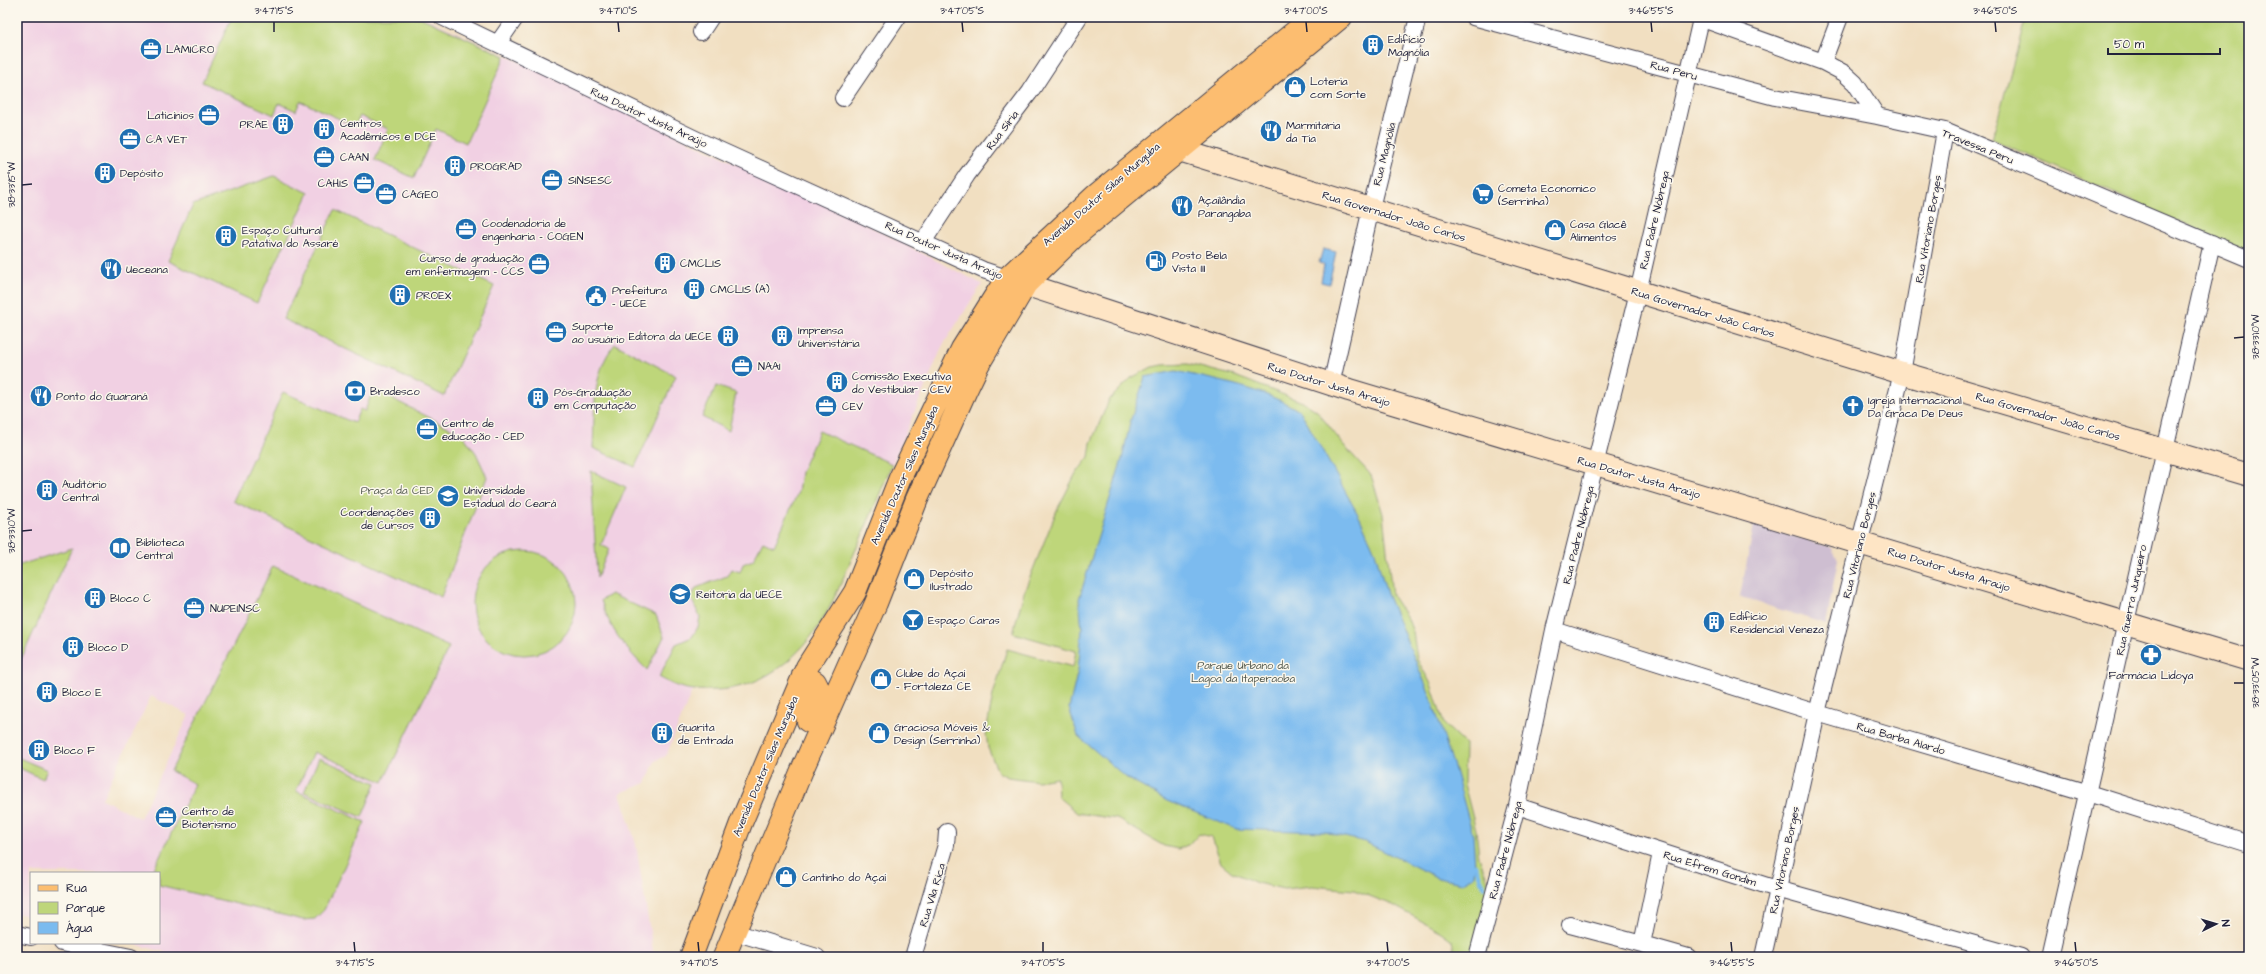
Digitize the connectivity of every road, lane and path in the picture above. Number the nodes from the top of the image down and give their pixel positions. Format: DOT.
graph roads {
  1 [pos="442,17"];
  2 [pos="516,17"];
  3 [pos="711,17"];
  4 [pos="898,17"];
  5 [pos="1079,17"];
  6 [pos="1313,17"];
  7 [pos="1341,17"];
  8 [pos="1418,17"];
  9 [pos="1473,17"];
  10 [pos="1840,17"];
  11 [pos="1699,18"];
  12 [pos="701,32"];
  13 [pos="498,43"];
  14 [pos="1822,62"];
  15 [pos="1688,73"];
  16 [pos="843,98"];
  17 [pos="1877,116"];
  18 [pos="1945,131"];
  19 [pos="1169,147"];
  20 [pos="1371,208"];
  21 [pos="923,242"];
  22 [pos="2212,243"];
  23 [pos="2249,259"];
  24 [pos="1017,281"];
  25 [pos="1638,292"];
  26 [pos="1902,373"];
  27 [pos="1331,385"];
  28 [pos="2164,450"];
  29 [pos="1595,465"];
  30 [pos="2249,475"];
  31 [pos="1860,542"];
  32 [pos="2127,624"];
  33 [pos="1554,630"];
  34 [pos="2249,660"];
  35 [pos="803,675"];
  36 [pos="1817,713"];
  37 [pos="802,770"];
  38 [pos="2088,793"];
  39 [pos="1517,806"];
  40 [pos="947,832"];
  41 [pos="2249,844"];
  42 [pos="1662,852"];
  43 [pos="1777,889"];
  44 [pos="1570,925"];
  45 [pos="699,930"];
  46 [pos="734,932"];
  47 [pos="17,934"];
  48 [pos="30,936"];
  49 [pos="67,944"];
  50 [pos="1642,944"];
  51 [pos="130,957"];
  52 [pos="691,957"];
  53 [pos="724,957"];
  54 [pos="817,957"];
  55 [pos="913,957"];
  56 [pos="1477,957"];
  57 [pos="1688,957"];
  58 [pos="1763,957"];
  59 [pos="2021,957"];
  60 [pos="2050,957"];
  1 -- 13 [label="street, Rua Doutor Justa Araújo"];
  2 -- 13 [label="street"];
  3 -- 12 [label="street"];
  4 -- 16 [label="street"];
  5 -- 21 [label="street, Rua Síria"];
  6 -- 19 [label="main road, Avenida Doutor Silas Munguba"];
  7 -- 19 [label="main road, Avenida Doutor Silas Munguba"];
  8 -- 20 [label="street, Rua Magnólia"];
  9 -- 15 [label="street, Rua Peru"];
  10 -- 14 [label="street"];
  11 -- 14 [label="street"];
  11 -- 15 [label="street, Rua Padre Nóbrega"];
  13 -- 21 [label="street, Rua Doutor Justa Araújo"];
  14 -- 17 [label="street"];
  15 -- 17 [label="street, Rua Peru"];
  15 -- 25 [label="street, Rua Padre Nóbrega"];
  17 -- 18 [label="street, Travessa Peru"];
  18 -- 22 [label="street, Travessa Peru"];
  18 -- 26 [label="street, Rua Vitoriano Borges"];
  19 -- 20 [label="street, Rua Governador João Carlos"];
  19 -- 24 [label="main road, Avenida Doutor Silas Munguba"];
  20 -- 25 [label="street, Rua Governador João Carlos"];
  20 -- 27 [label="street, Rua Magnólia"];
  21 -- 24 [label="street, Rua Doutor Justa Araújo"];
  22 -- 23 [label="street, Travessa Peru"];
  22 -- 28 [label="street, Rua Guerra Junqueiro"];
  24 -- 27 [label="street, Rua Doutor Justa Araújo"];
  24 -- 35 [label="main road, Avenida Doutor Silas Munguba"];
  24 -- 37 [label="main road, Avenida Doutor Silas Munguba"];
  25 -- 26 [label="street, Rua Governador João Carlos"];
  25 -- 29 [label="street, Rua Padre Nóbrega"];
  26 -- 28 [label="street, Rua Governador João Carlos"];
  26 -- 31 [label="street, Rua Vitoriano Borges"];
  27 -- 29 [label="street, Rua Doutor Justa Araújo"];
  28 -- 30 [label="street, Rua Governador João Carlos"];
  28 -- 32 [label="street, Rua Guerra Junqueiro"];
  29 -- 31 [label="street, Rua Doutor Justa Araújo"];
  29 -- 33 [label="street, Rua Padre Nóbrega"];
  31 -- 32 [label="street, Rua Doutor Justa Araújo"];
  31 -- 36 [label="street, Rua Vitoriano Borges"];
  32 -- 34 [label="street, Rua Doutor Justa Araújo"];
  32 -- 38 [label="street, Rua Guerra Junqueiro"];
  33 -- 36 [label="street, Rua Barba Alardo"];
  33 -- 39 [label="street, Rua Padre Nóbrega"];
  35 -- 37 [label="main road"];
  35 -- 45 [label="main road, Avenida Doutor Silas Munguba"];
  36 -- 38 [label="street, Rua Barba Alardo"];
  36 -- 43 [label="street, Rua Vitoriano Borges"];
  37 -- 46 [label="main road, Avenida Doutor Silas Munguba"];
  38 -- 41 [label="street, Rua Barba Alardo"];
  38 -- 60 [label="street, Rua Guerra Junqueiro"];
  39 -- 42 [label="street, Rua Efrem Gondim"];
  39 -- 56 [label="street, Rua Padre Nóbrega"];
  40 -- 55 [label="street, Rua Vila Rica"];
  42 -- 43 [label="street, Rua Efrem Gondim"];
  42 -- 50 [label="street"];
  43 -- 58 [label="street, Rua Vitoriano Borges"];
  43 -- 59 [label="street, Rua Efrem Gondim"];
  44 -- 50 [label="street"];
  45 -- 46 [label="main road"];
  45 -- 52 [label="main road, Avenida Doutor Silas Munguba"];
  46 -- 53 [label="main road, Avenida Doutor Silas Munguba"];
  46 -- 54 [label="street"];
  47 -- 48 [label="street"];
  49 -- 51 [label="street"];
  50 -- 57 [label="street"];
}
